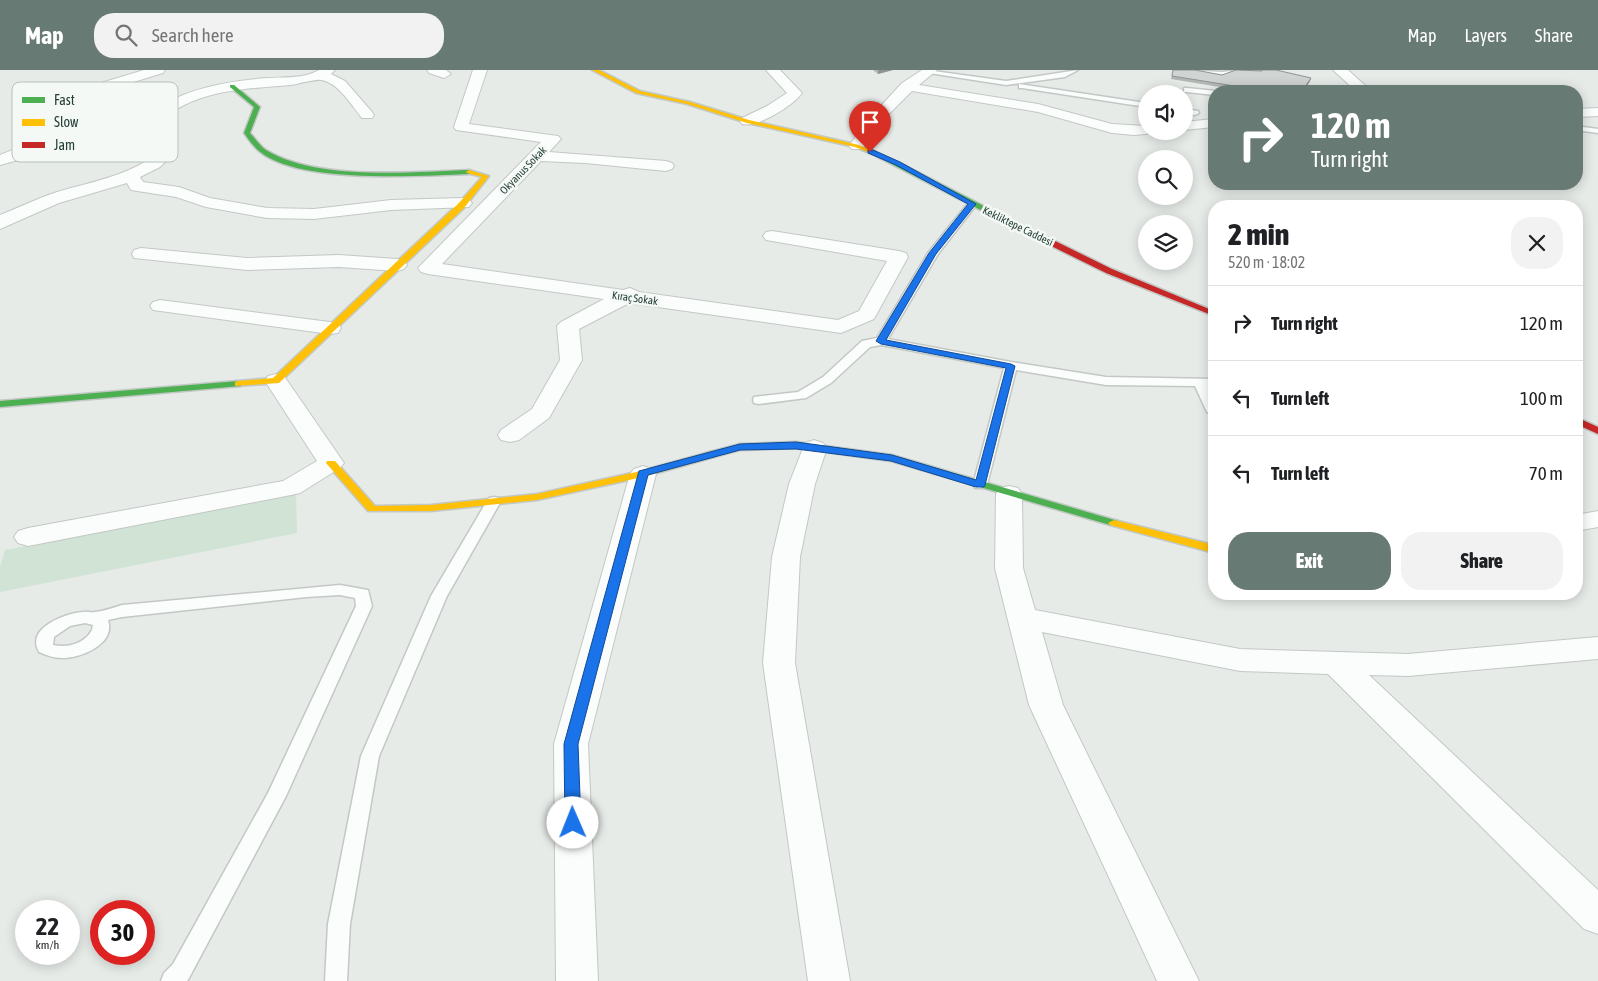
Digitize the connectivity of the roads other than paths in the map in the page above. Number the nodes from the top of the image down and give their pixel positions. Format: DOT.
graph roads {
  1 [pos="158,70"];
  2 [pos="480,70"];
  3 [pos="595,70"];
  4 [pos="773,70"];
  5 [pos="1074,70"];
  6 [pos="1191,70"];
  7 [pos="1236,70"];
  8 [pos="1340,70"];
  9 [pos="929,71"];
  10 [pos="325,72"];
  11 [pos="220,74"];
  12 [pos="120,82"];
  13 [pos="1006,83"];
  14 [pos="1357,85"];
  15 [pos="232,86"];
  16 [pos="907,86"];
  17 [pos="178,91"];
  18 [pos="1193,91"];
  19 [pos="1208,93"];
  20 [pos="178,104"];
  21 [pos="1138,104"];
  22 [pos="1598,112"];
  23 [pos="1583,113"];
  24 [pos="367,116"];
  25 [pos="748,122"];
  26 [pos="1208,124"];
  27 [pos="1193,125"];
  28 [pos="1583,129"];
  29 [pos="1138,130"];
  30 [pos="1598,131"];
  31 [pos="857,146"];
  32 [pos="536,156"];
  33 [pos="154,162"];
  34 [pos="666,166"];
  35 [pos="131,175"];
  36 [pos="464,203"];
  37 [pos="972,204"];
  38 [pos="0,224"];
  39 [pos="772,236"];
  40 [pos="141,254"];
  41 [pos="396,265"];
  42 [pos="428,268"];
  43 [pos="649,286"];
  44 [pos="626,296"];
  45 [pos="160,306"];
  46 [pos="1208,312"];
  47 [pos="330,328"];
  48 [pos="881,341"];
  49 [pos="1011,366"];
  50 [pos="276,381"];
  51 [pos="1199,382"];
  52 [pos="1208,383"];
  53 [pos="759,400"];
  54 [pos="1208,400"];
  55 [pos="0,404"];
  56 [pos="1583,424"];
  57 [pos="1598,431"];
  58 [pos="510,435"];
  59 [pos="814,448"];
  60 [pos="331,464"];
  61 [pos="643,474"];
  62 [pos="995,489"];
  63 [pos="494,501"];
  64 [pos="1598,519"];
  65 [pos="1583,522"];
  66 [pos="28,537"];
  67 [pos="1208,547"];
  68 [pos="94,618"];
  69 [pos="1023,618"];
  70 [pos="1598,648"];
  71 [pos="1336,662"];
  72 [pos="1598,916"];
  73 [pos="172,981"];
  74 [pos="336,981"];
  75 [pos="577,981"];
  76 [pos="829,981"];
  77 [pos="1178,981"];
  1 -- 12 [label="street"];
  2 -- 32 [label="street, Okyanus Sokak"];
  3 -- 25 [label="street, Kekliktepe Caddesi"];
  4 -- 25 [label="street"];
  5 -- 13 [label="lane"];
  6 -- 7 [label="lane"];
  8 -- 14 [label="street"];
  9 -- 13 [label="lane"];
  9 -- 16 [label="street"];
  10 -- 15 [label="street"];
  10 -- 24 [label="street"];
  11 -- 17 [label="street"];
  13 -- 21 [label="lane"];
  15 -- 20 [label="street"];
  15 -- 36 [label="street"];
  16 -- 29 [label="street"];
  16 -- 31 [label="street"];
  18 -- 19 [label="lane"];
  22 -- 23 [label="street"];
  25 -- 31 [label="street, Kekliktepe Caddesi"];
  26 -- 27 [label="street"];
  28 -- 30 [label="lane"];
  31 -- 37 [label="street, Kekliktepe Caddesi"];
  32 -- 34 [label="street"];
  32 -- 42 [label="street, Okyanus Sokak"];
  33 -- 35 [label="street"];
  35 -- 36 [label="street"];
  35 -- 38 [label="street"];
  36 -- 41 [label="street"];
  37 -- 46 [label="street, Kekliktepe Caddesi"];
  37 -- 48 [label="lane"];
  39 -- 44 [label="street, Kıraç Sokak"];
  40 -- 41 [label="street"];
  41 -- 47 [label="street"];
  42 -- 44 [label="street, Kıraç Sokak"];
  43 -- 44 [label="street"];
  44 -- 58 [label="street"];
  45 -- 47 [label="street"];
  47 -- 50 [label="street"];
  48 -- 49 [label="lane"];
  48 -- 53 [label="lane"];
  49 -- 51 [label="lane"];
  49 -- 62 [label="lane"];
  50 -- 55 [label="street"];
  50 -- 60 [label="street"];
  51 -- 52 [label="lane"];
  51 -- 54 [label="lane"];
  56 -- 57 [label="street"];
  59 -- 61 [label="street"];
  59 -- 62 [label="street"];
  59 -- 76 [label="street"];
  60 -- 63 [label="street"];
  60 -- 66 [label="street"];
  61 -- 63 [label="street"];
  61 -- 75 [label="street"];
  62 -- 67 [label="street"];
  62 -- 69 [label="street"];
  63 -- 74 [label="lane"];
  64 -- 65 [label="street"];
  68 -- 73 [label="lane"];
  69 -- 71 [label="street"];
  69 -- 77 [label="street"];
  70 -- 71 [label="street"];
  71 -- 72 [label="street"];
}
